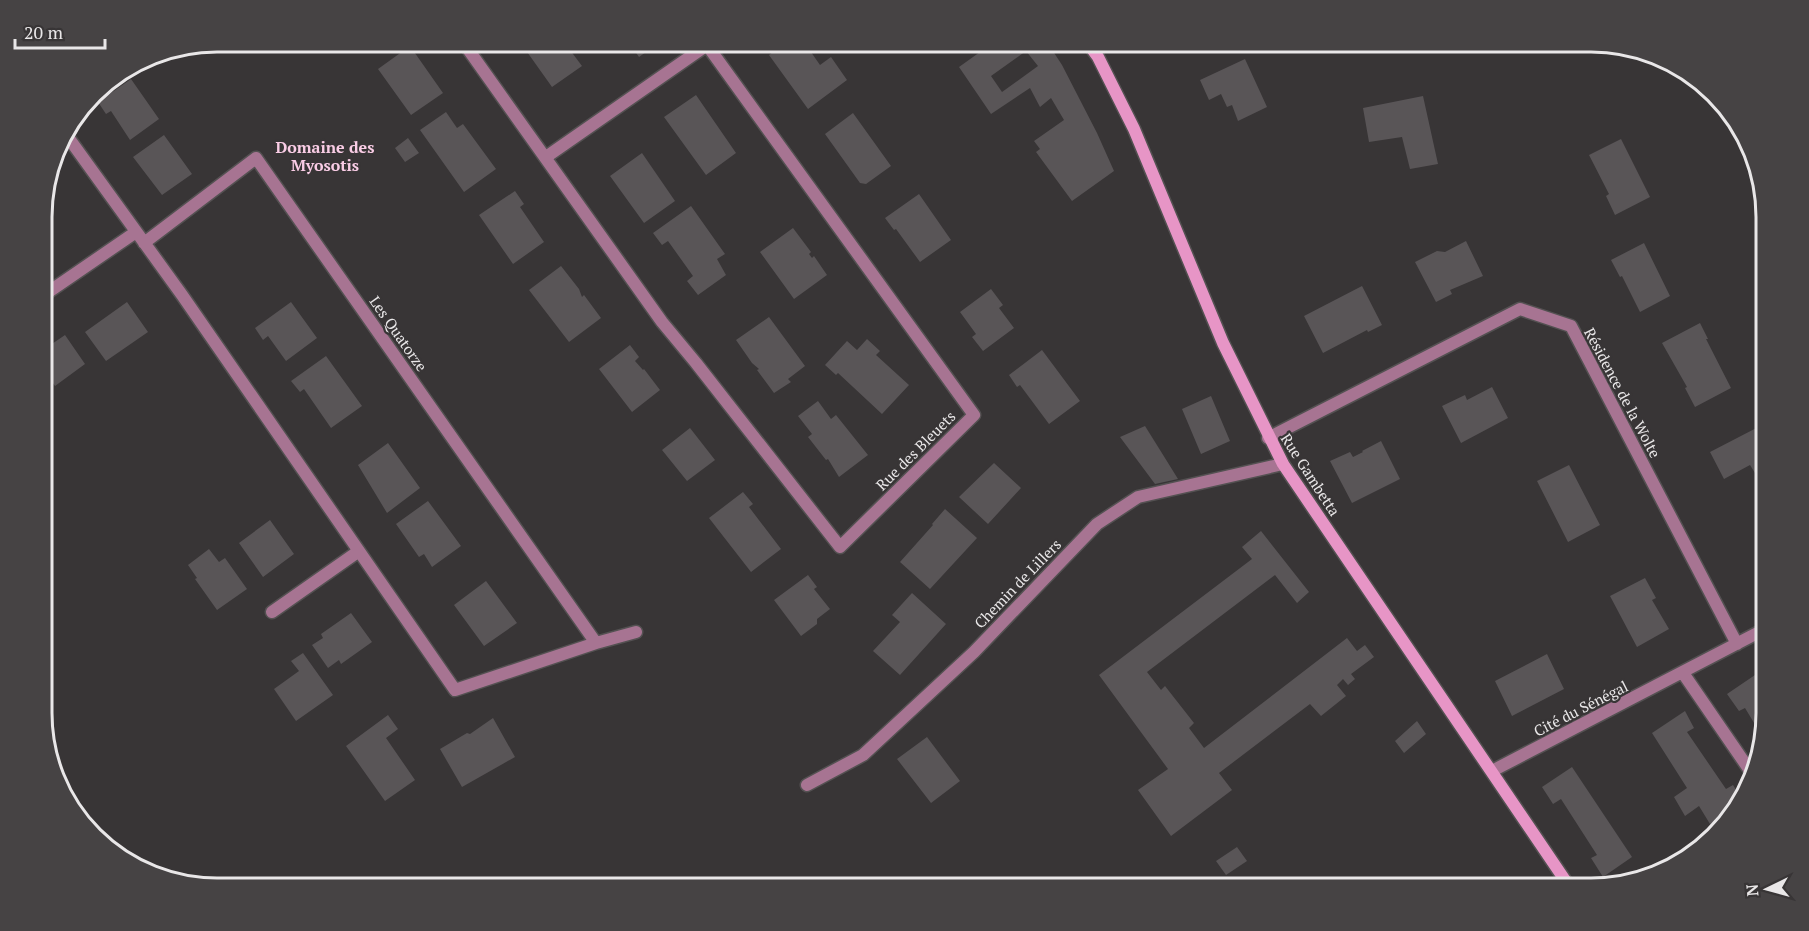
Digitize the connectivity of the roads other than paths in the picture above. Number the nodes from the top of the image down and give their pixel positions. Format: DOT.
graph roads {
  1 [pos="471,53"];
  2 [pos="696,53"];
  3 [pos="713,53"];
  4 [pos="1095,53"];
  5 [pos="71,143"];
  6 [pos="546,157"];
  7 [pos="136,232"];
  8 [pos="144,243"];
  9 [pos="53,289"];
  10 [pos="1268,438"];
  11 [pos="1283,464"];
  12 [pos="359,552"];
  13 [pos="272,612"];
  14 [pos="636,632"];
  15 [pos="1756,634"];
  16 [pos="596,643"];
  17 [pos="1737,644"];
  18 [pos="1683,673"];
  19 [pos="1748,767"];
  20 [pos="1492,771"];
  21 [pos="807,785"];
  22 [pos="1564,878"];
  1 -- 6 [label="street, Rue des Bleuets"];
  2 -- 6 [label="street, Rue des Bleuets"];
  3 -- 6 [label="street, Rue des Bleuets"];
  4 -- 10 [label="main road, Rue Gambetta"];
  5 -- 7 [label="street"];
  7 -- 8 [label="street"];
  7 -- 9 [label="street"];
  8 -- 12 [label="street"];
  8 -- 16 [label="street, Les Quatorze"];
  10 -- 11 [label="main road, Rue Gambetta"];
  10 -- 17 [label="street, Résidence de la Wolte"];
  11 -- 20 [label="main road, Rue Gambetta"];
  11 -- 21 [label="street, Chemin de Lillers"];
  12 -- 13 [label="street"];
  12 -- 16 [label="street"];
  14 -- 16 [label="street"];
  15 -- 17 [label="street, Cité du Sénégal"];
  17 -- 18 [label="street, Cité du Sénégal"];
  18 -- 19 [label="street"];
  18 -- 20 [label="street, Cité du Sénégal"];
  20 -- 22 [label="main road, Rue Gambetta"];
}
